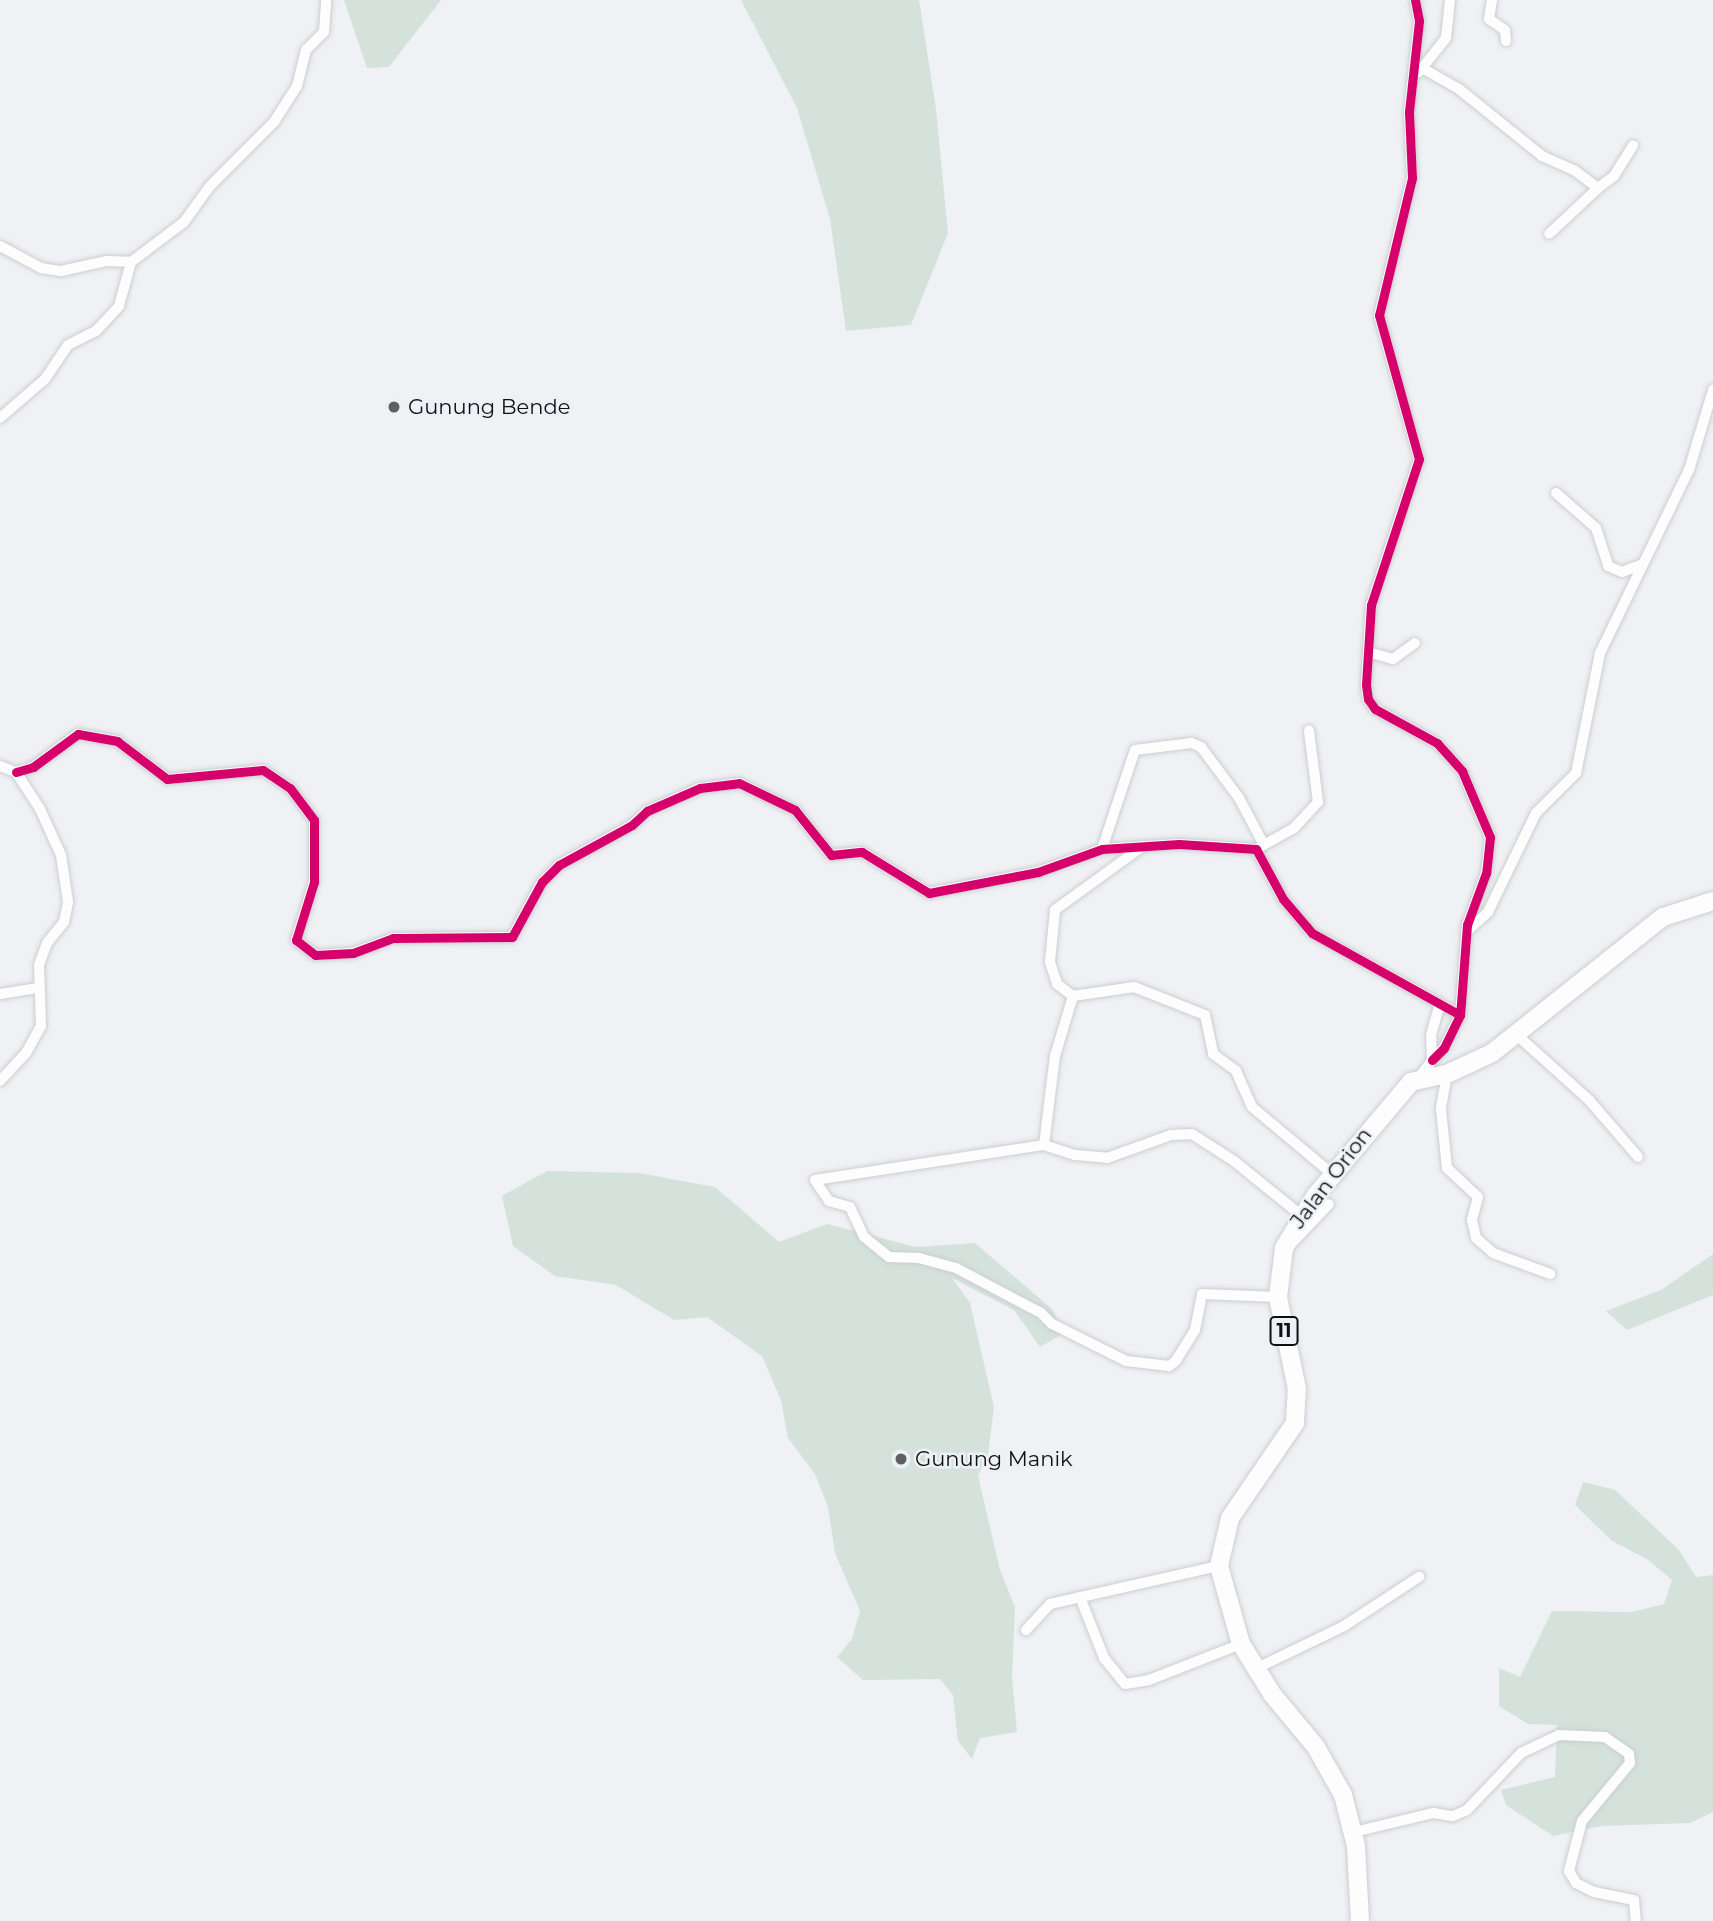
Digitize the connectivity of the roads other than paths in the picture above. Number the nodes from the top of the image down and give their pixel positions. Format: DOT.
graph roads {
  1 [pos="326,0"];
  2 [pos="1415,0"];
  3 [pos="1450,0"];
  4 [pos="1492,0"];
  5 [pos="1506,41"];
  6 [pos="1422,68"];
  7 [pos="1412,80"];
  8 [pos="1633,145"];
  9 [pos="1598,188"];
  10 [pos="1549,234"];
  11 [pos="0,246"];
  12 [pos="131,262"];
  13 [pos="1713,390"];
  14 [pos="0,418"];
  15 [pos="1556,493"];
  16 [pos="1644,564"];
  17 [pos="1415,643"];
  18 [pos="1368,652"];
  19 [pos="1309,731"];
  20 [pos="0,765"];
  21 [pos="16,772"];
  22 [pos="1144,845"];
  23 [pos="1260,847"];
  24 [pos="1102,849"];
  25 [pos="1713,901"];
  26 [pos="1466,932"];
  27 [pos="38,988"];
  28 [pos="0,994"];
  29 [pos="1073,996"];
  30 [pos="1440,1004"];
  31 [pos="1460,1015"];
  32 [pos="1518,1036"];
  33 [pos="1432,1060"];
  34 [pos="1447,1074"];
  35 [pos="1419,1078"];
  36 [pos="0,1081"];
  37 [pos="1044,1145"];
  38 [pos="1638,1157"];
  39 [pos="1332,1174"];
  40 [pos="1329,1204"];
  41 [pos="1302,1216"];
  42 [pos="1284,1248"];
  43 [pos="1550,1274"];
  44 [pos="1278,1297"];
  45 [pos="1219,1566"];
  46 [pos="1419,1577"];
  47 [pos="1080,1597"];
  48 [pos="1026,1630"];
  49 [pos="1241,1644"];
  50 [pos="1255,1669"];
  51 [pos="1354,1832"];
  52 [pos="1360,1921"];
  53 [pos="1636,1921"];
  1 -- 12 [label="street"];
  2 -- 7 [label="street"];
  3 -- 6 [label="street"];
  4 -- 5 [label="street"];
  6 -- 7 [label="street"];
  6 -- 9 [label="street"];
  7 -- 18 [label="street"];
  8 -- 9 [label="street"];
  9 -- 10 [label="street"];
  11 -- 12 [label="street"];
  12 -- 14 [label="street"];
  13 -- 16 [label="street"];
  15 -- 16 [label="street"];
  16 -- 26 [label="street"];
  17 -- 18 [label="street"];
  18 -- 26 [label="street"];
  19 -- 23 [label="street"];
  20 -- 21 [label="street"];
  21 -- 24 [label="street"];
  21 -- 27 [label="street"];
  22 -- 23 [label="street"];
  22 -- 24 [label="street"];
  22 -- 29 [label="street"];
  23 -- 24 [label="street"];
  23 -- 30 [label="street"];
  25 -- 32 [label="highway"];
  26 -- 31 [label="street"];
  27 -- 28 [label="street"];
  27 -- 36 [label="street"];
  29 -- 37 [label="street"];
  29 -- 39 [label="street"];
  30 -- 31 [label="street"];
  30 -- 33 [label="street"];
  31 -- 33 [label="street"];
  32 -- 34 [label="highway"];
  32 -- 38 [label="street"];
  33 -- 35 [label="street"];
  34 -- 35 [label="highway"];
  34 -- 43 [label="street"];
  35 -- 39 [label="highway, Jalan Orion / 11"];
  37 -- 41 [label="street"];
  37 -- 44 [label="street"];
  39 -- 41 [label="highway, Jalan Orion / 11"];
  40 -- 42 [label="street"];
  41 -- 42 [label="highway, Jalan Orion / 11"];
  42 -- 44 [label="highway, Jalan Orion / 11"];
  44 -- 45 [label="highway, Jalan Orion / 11"];
  45 -- 47 [label="street"];
  45 -- 49 [label="highway, Jalan Orion / 11"];
  46 -- 50 [label="street"];
  47 -- 48 [label="street"];
  47 -- 49 [label="street"];
  49 -- 50 [label="highway, Jalan Orion / 11"];
  50 -- 51 [label="highway, Jalan Orion / 11"];
  51 -- 52 [label="highway, Jalan Orion / 11"];
  51 -- 53 [label="street"];
}
